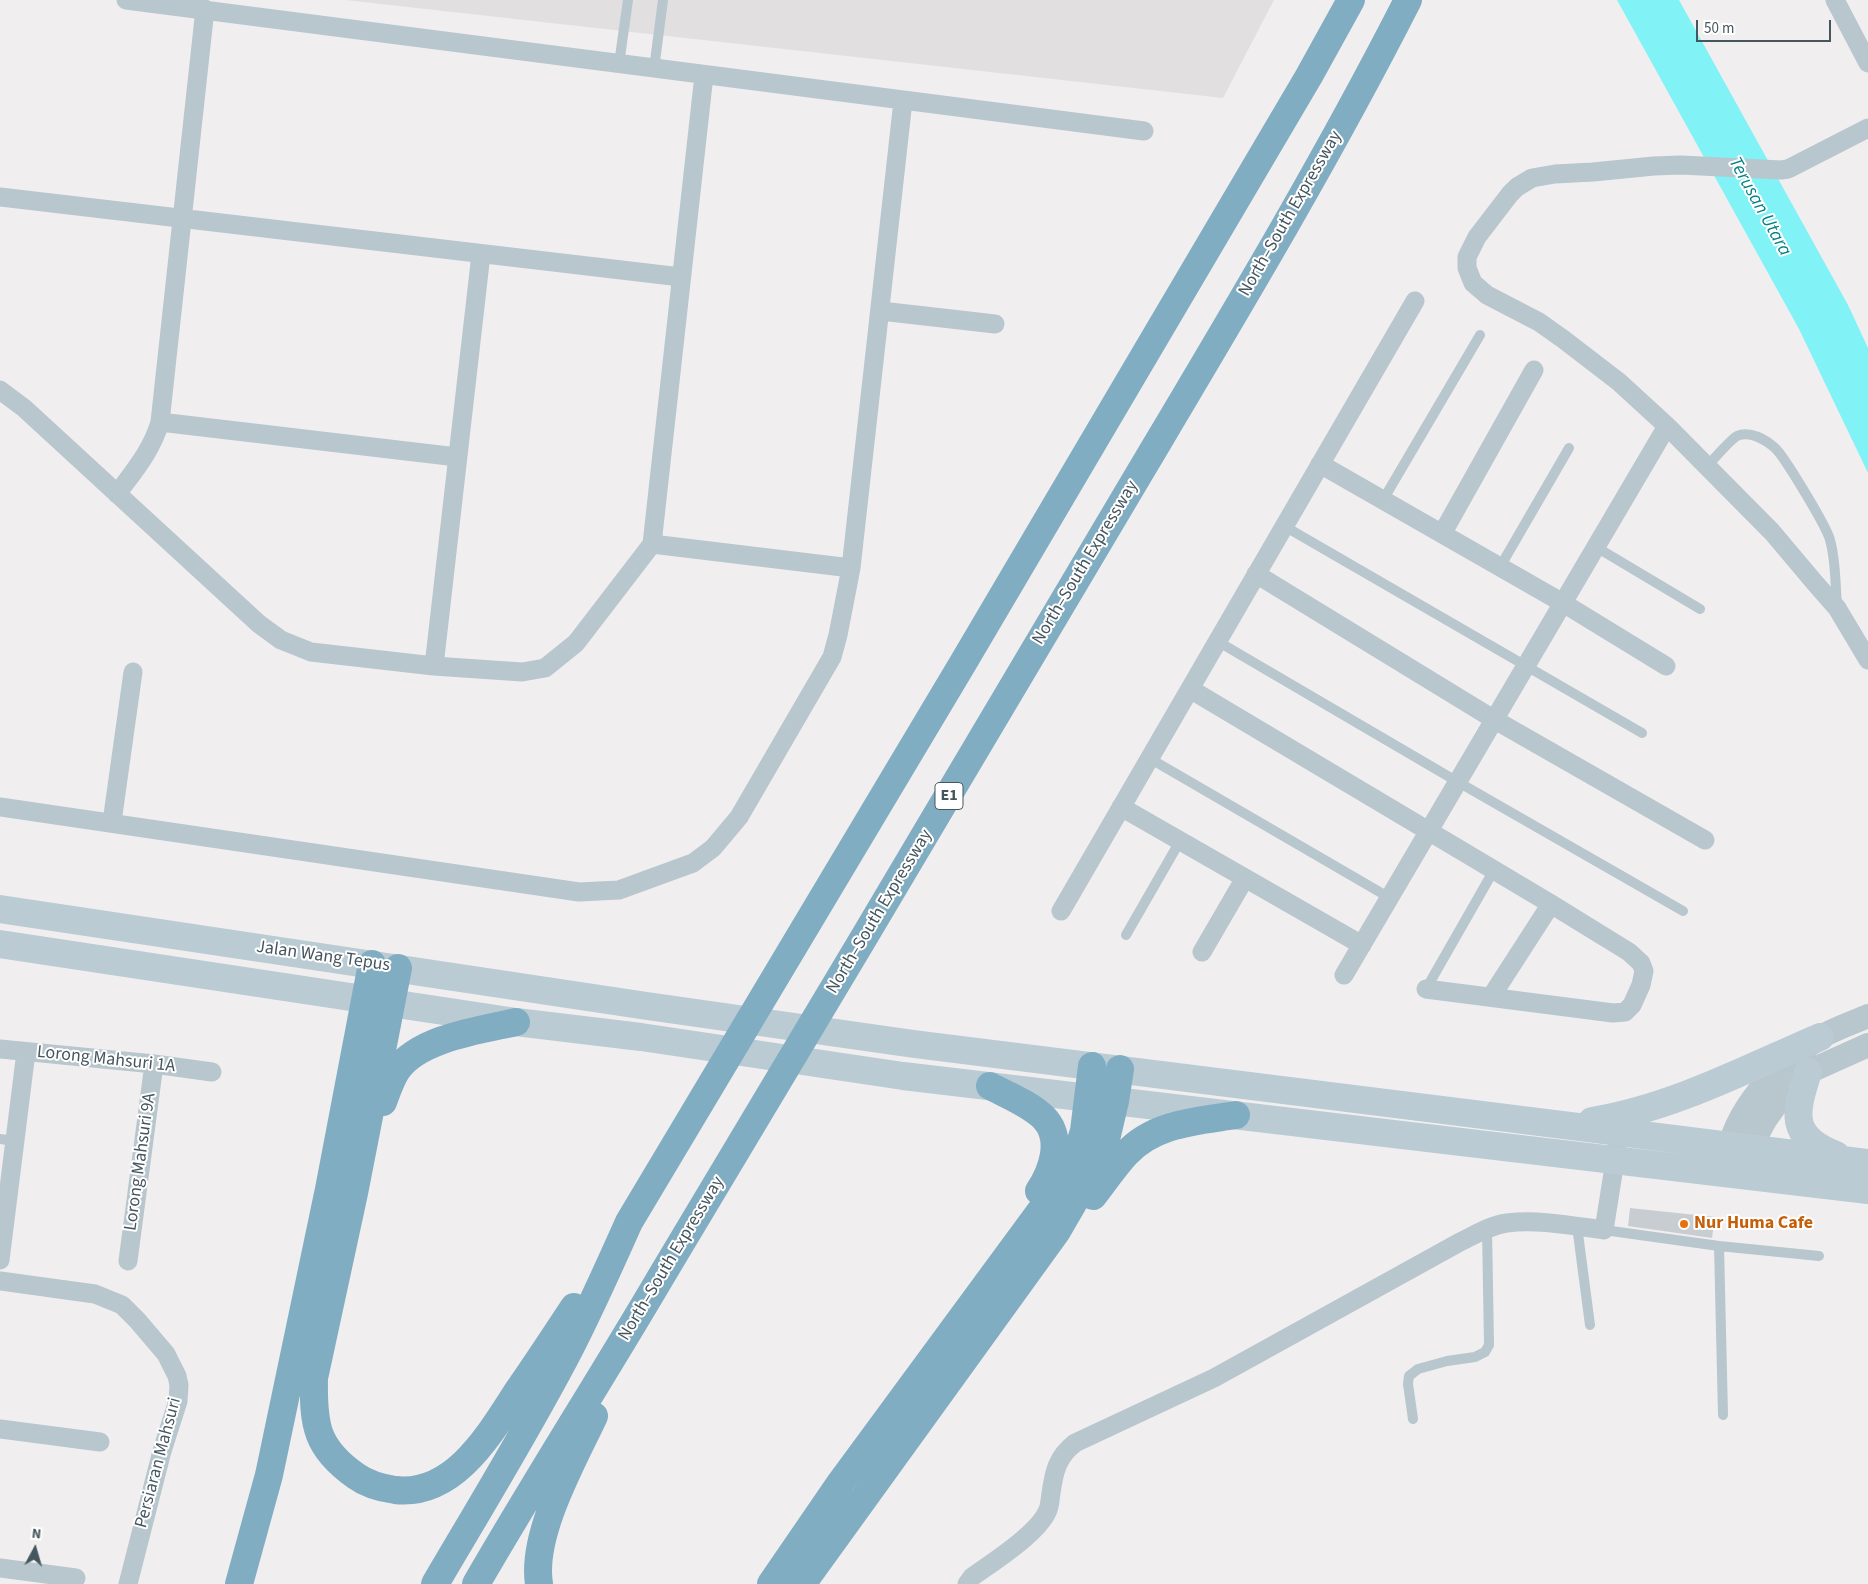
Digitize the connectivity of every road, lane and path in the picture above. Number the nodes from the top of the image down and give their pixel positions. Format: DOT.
graph roads {
  1 [pos="126,0"];
  2 [pos="628,0"];
  3 [pos="663,0"];
  4 [pos="1350,0"];
  5 [pos="1408,0"];
  6 [pos="1835,0"];
  7 [pos="205,9"];
  8 [pos="1868,63"];
  9 [pos="619,64"];
  10 [pos="654,69"];
  11 [pos="704,75"];
  12 [pos="903,100"];
  13 [pos="1868,128"];
  14 [pos="1144,131"];
  15 [pos="0,197"];
  16 [pos="181,218"];
  17 [pos="481,254"];
  18 [pos="681,277"];
  19 [pos="1415,301"];
  20 [pos="881,310"];
  21 [pos="995,324"];
  22 [pos="1480,335"];
  23 [pos="1534,370"];
  24 [pos="0,390"];
  25 [pos="160,422"];
  26 [pos="1667,426"];
  27 [pos="1569,448"];
  28 [pos="457,456"];
  29 [pos="1320,464"];
  30 [pos="1707,466"];
  31 [pos="117,494"];
  32 [pos="1383,500"];
  33 [pos="1284,526"];
  34 [pos="1442,534"];
  35 [pos="652,544"];
  36 [pos="1596,548"];
  37 [pos="1500,567"];
  38 [pos="851,568"];
  39 [pos="1256,574"];
  40 [pos="1563,603"];
  41 [pos="1837,608"];
  42 [pos="1700,609"];
  43 [pos="1217,641"];
  44 [pos="1868,660"];
  45 [pos="434,666"];
  46 [pos="1526,666"];
  47 [pos="1666,666"];
  48 [pos="133,672"];
  49 [pos="1190,689"];
  50 [pos="1495,720"];
  51 [pos="1642,733"];
  52 [pos="1149,758"];
  53 [pos="1458,782"];
  54 [pos="0,807"];
  55 [pos="1121,807"];
  56 [pos="112,822"];
  57 [pos="1429,832"];
  58 [pos="1705,840"];
  59 [pos="1180,841"];
  60 [pos="1494,870"];
  61 [pos="1245,878"];
  62 [pos="1390,898"];
  63 [pos="1551,904"];
  64 [pos="0,909"];
  65 [pos="1061,911"];
  66 [pos="1683,911"];
  67 [pos="1126,935"];
  68 [pos="0,944"];
  69 [pos="1362,945"];
  70 [pos="1202,952"];
  71 [pos="385,966"];
  72 [pos="1344,975"];
  73 [pos="1426,989"];
  74 [pos="1491,997"];
  75 [pos="379,1001"];
  76 [pos="1868,1016"];
  77 [pos="516,1022"];
  78 [pos="1820,1037"];
  79 [pos="1868,1045"];
  80 [pos="0,1049"];
  81 [pos="26,1052"];
  82 [pos="154,1064"];
  83 [pos="1092,1066"];
  84 [pos="1120,1070"];
  85 [pos="212,1072"];
  86 [pos="1808,1072"];
  87 [pos="990,1086"];
  88 [pos="1102,1099"];
  89 [pos="1236,1115"];
  90 [pos="1563,1125"];
  91 [pos="1620,1132"];
  92 [pos="8,1140"];
  93 [pos="1739,1147"];
  94 [pos="1615,1160"];
  95 [pos="1858,1162"];
  96 [pos="1736,1174"];
  97 [pos="1868,1190"];
  98 [pos="354,1193"];
  99 [pos="629,1222"];
  100 [pos="1576,1226"];
  101 [pos="1487,1229"];
  102 [pos="1604,1230"];
  103 [pos="1719,1246"];
  104 [pos="1819,1256"];
  105 [pos="0,1260"];
  106 [pos="128,1260"];
  107 [pos="0,1281"];
  108 [pos="640,1312"];
  109 [pos="1590,1325"];
  110 [pos="946,1338"];
  111 [pos="967,1356"];
  112 [pos="1723,1415"];
  113 [pos="1413,1419"];
  114 [pos="0,1429"];
  115 [pos="100,1442"];
  116 [pos="0,1568"];
  117 [pos="76,1578"];
  118 [pos="128,1584"];
  119 [pos="240,1584"];
  120 [pos="434,1584"];
  121 [pos="476,1584"];
  122 [pos="539,1584"];
  123 [pos="771,1584"];
  124 [pos="802,1584"];
  125 [pos="967,1584"];
  1 -- 7 [label="street"];
  2 -- 9 [label="lane"];
  3 -- 10 [label="lane"];
  4 -- 99 [label="highway"];
  5 -- 108 [label="highway, North–South Expressway / E1"];
  6 -- 8 [label="street"];
  7 -- 9 [label="street"];
  7 -- 16 [label="street"];
  9 -- 10 [label="street"];
  10 -- 11 [label="street"];
  11 -- 12 [label="street"];
  11 -- 18 [label="street"];
  12 -- 14 [label="street"];
  12 -- 20 [label="street"];
  13 -- 26 [label="street"];
  15 -- 16 [label="street"];
  16 -- 17 [label="street"];
  16 -- 25 [label="street"];
  17 -- 18 [label="street"];
  17 -- 28 [label="street"];
  18 -- 35 [label="street"];
  19 -- 29 [label="street"];
  20 -- 21 [label="street"];
  20 -- 38 [label="street"];
  22 -- 32 [label="lane"];
  23 -- 34 [label="street"];
  24 -- 31 [label="street"];
  25 -- 28 [label="street"];
  25 -- 31 [label="street"];
  26 -- 30 [label="street"];
  26 -- 36 [label="street"];
  27 -- 37 [label="lane"];
  28 -- 45 [label="street"];
  29 -- 32 [label="street"];
  29 -- 33 [label="street"];
  30 -- 41 [label="street"];
  30 -- 41 [label="lane"];
  31 -- 45 [label="street"];
  32 -- 34 [label="street"];
  33 -- 39 [label="street"];
  33 -- 46 [label="lane"];
  34 -- 37 [label="street"];
  35 -- 38 [label="street"];
  35 -- 45 [label="street"];
  36 -- 40 [label="street"];
  36 -- 42 [label="lane"];
  37 -- 40 [label="street"];
  38 -- 56 [label="street"];
  39 -- 43 [label="street"];
  39 -- 50 [label="street"];
  40 -- 46 [label="street"];
  40 -- 47 [label="street"];
  41 -- 44 [label="street"];
  43 -- 49 [label="street"];
  43 -- 53 [label="lane"];
  46 -- 50 [label="street"];
  46 -- 51 [label="lane"];
  48 -- 56 [label="street"];
  49 -- 52 [label="street"];
  49 -- 57 [label="street"];
  50 -- 53 [label="street"];
  50 -- 58 [label="street"];
  52 -- 55 [label="street"];
  52 -- 62 [label="lane"];
  53 -- 57 [label="street"];
  53 -- 66 [label="lane"];
  54 -- 56 [label="street"];
  55 -- 59 [label="street"];
  55 -- 65 [label="street"];
  57 -- 60 [label="street"];
  57 -- 62 [label="street"];
  59 -- 61 [label="street"];
  59 -- 67 [label="lane"];
  60 -- 63 [label="street"];
  60 -- 73 [label="lane"];
  61 -- 69 [label="street"];
  61 -- 70 [label="street"];
  62 -- 69 [label="street"];
  63 -- 74 [label="street"];
  63 -- 74 [label="street"];
  64 -- 71 [label="main road, Jalan Wang Tepus"];
  68 -- 75 [label="main road, Jalan Wang Tepus"];
  69 -- 72 [label="street"];
  71 -- 75 [label="highway"];
  71 -- 83 [label="main road, Jalan Wang Tepus"];
  73 -- 74 [label="street"];
  75 -- 77 [label="main road, Jalan Wang Tepus"];
  75 -- 98 [label="highway"];
  75 -- 119 [label="highway"];
  76 -- 78 [label="street"];
  77 -- 87 [label="main road, Jalan Wang Tepus"];
  77 -- 98 [label="highway"];
  78 -- 90 [label="main road"];
  78 -- 93 [label="street"];
  79 -- 86 [label="street"];
  80 -- 81 [label="street, Lorong Mahsuri 1A"];
  81 -- 82 [label="street, Lorong Mahsuri 1A"];
  81 -- 92 [label="street"];
  82 -- 85 [label="street, Lorong Mahsuri 1A"];
  82 -- 106 [label="street, Lorong Mahsuri 9A"];
  83 -- 84 [label="main road, Jalan Wang Tepus"];
  83 -- 88 [label="highway"];
  84 -- 88 [label="highway"];
  84 -- 90 [label="main road, Jalan Wang Tepus"];
  86 -- 93 [label="street"];
  86 -- 95 [label="main road"];
  87 -- 88 [label="main road, Jalan Wang Tepus"];
  87 -- 110 [label="highway"];
  88 -- 89 [label="main road, Jalan Wang Tepus"];
  88 -- 110 [label="highway"];
  88 -- 111 [label="highway"];
  89 -- 94 [label="main road, Jalan Wang Tepus"];
  89 -- 111 [label="highway"];
  90 -- 91 [label="main road, Jalan Wang Tepus"];
  91 -- 93 [label="main road, Jalan Wang Tepus"];
  91 -- 94 [label="street"];
  92 -- 105 [label="street"];
  93 -- 95 [label="main road, Jalan Wang Tepus"];
  93 -- 96 [label="street"];
  94 -- 96 [label="main road, Jalan Wang Tepus"];
  94 -- 102 [label="street"];
  96 -- 97 [label="main road, Jalan Wang Tepus"];
  98 -- 99 [label="highway"];
  99 -- 120 [label="highway"];
  100 -- 101 [label="street"];
  100 -- 102 [label="street"];
  100 -- 109 [label="lane"];
  101 -- 113 [label="lane"];
  101 -- 125 [label="street"];
  102 -- 103 [label="lane"];
  103 -- 104 [label="lane"];
  103 -- 112 [label="lane"];
  107 -- 118 [label="street, Persiaran Mahsuri"];
  108 -- 121 [label="highway, North–South Expressway / E1"];
  108 -- 122 [label="highway"];
  110 -- 123 [label="highway"];
  111 -- 124 [label="highway"];
  114 -- 115 [label="street"];
  116 -- 117 [label="street"];
}
